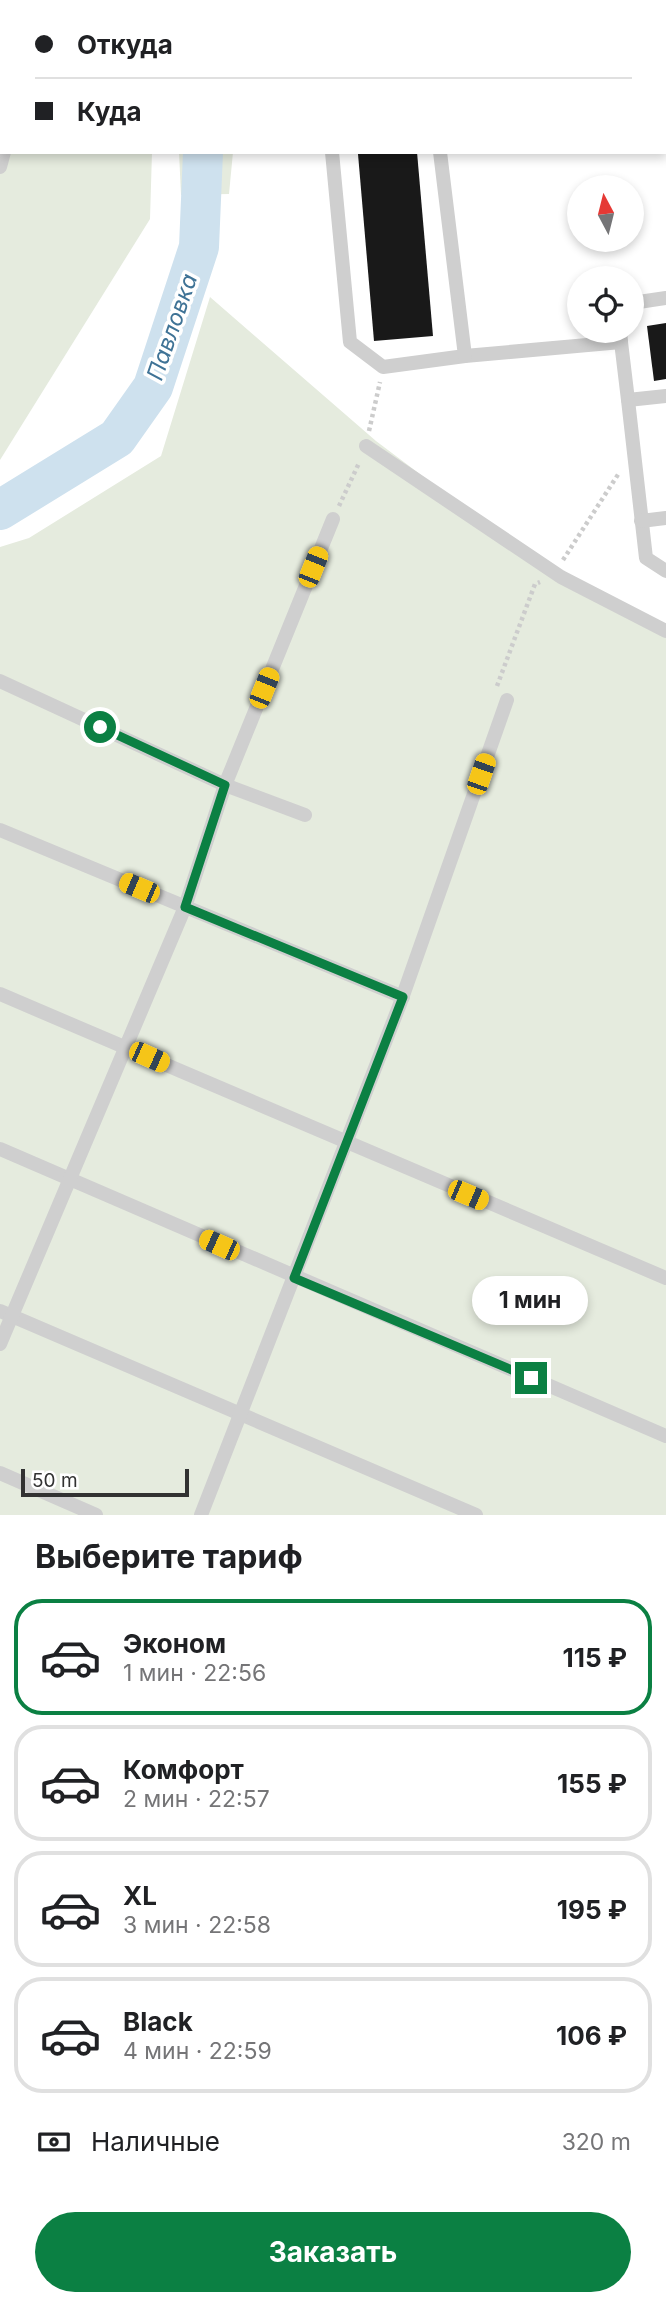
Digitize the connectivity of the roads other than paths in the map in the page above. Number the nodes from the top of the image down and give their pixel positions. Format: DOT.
graph roads {
  1 [pos="332,154"];
  2 [pos="440,154"];
  3 [pos="666,298"];
  4 [pos="644,301"];
  5 [pos="567,343"];
  6 [pos="622,343"];
  7 [pos="465,356"];
  8 [pos="666,396"];
  9 [pos="628,400"];
  10 [pos="366,446"];
  11 [pos="666,518"];
  12 [pos="333,519"];
  13 [pos="641,521"];
  14 [pos="666,571"];
  15 [pos="666,631"];
  16 [pos="0,681"];
  17 [pos="507,700"];
  18 [pos="225,785"];
  19 [pos="305,815"];
  20 [pos="0,830"];
  21 [pos="185,907"];
  22 [pos="0,994"];
  23 [pos="403,997"];
  24 [pos="124,1046"];
  25 [pos="346,1143"];
  26 [pos="0,1149"];
  27 [pos="68,1180"];
  28 [pos="294,1278"];
  29 [pos="666,1278"];
  30 [pos="6,1314"];
  31 [pos="0,1344"];
  32 [pos="240,1415"];
  33 [pos="666,1436"];
  34 [pos="0,1473"];
  35 [pos="96,1515"];
  36 [pos="201,1515"];
  37 [pos="476,1515"];
  1 -- 7 [label="lane"];
  2 -- 7 [label="lane"];
  3 -- 4 [label="lane"];
  5 -- 7 [label="lane"];
  6 -- 9 [label="lane"];
  8 -- 9 [label="lane"];
  9 -- 13 [label="lane"];
  10 -- 15 [label="lane"];
  11 -- 13 [label="lane"];
  12 -- 18 [label="lane"];
  13 -- 14 [label="lane"];
  16 -- 18 [label="lane"];
  17 -- 23 [label="lane"];
  18 -- 19 [label="lane"];
  18 -- 21 [label="lane"];
  20 -- 21 [label="lane"];
  21 -- 23 [label="lane"];
  21 -- 24 [label="lane"];
  22 -- 24 [label="lane"];
  23 -- 25 [label="lane"];
  24 -- 25 [label="lane"];
  24 -- 27 [label="lane"];
  25 -- 28 [label="lane"];
  25 -- 29 [label="lane"];
  26 -- 27 [label="lane"];
  27 -- 28 [label="lane"];
  27 -- 30 [label="lane"];
  28 -- 32 [label="lane"];
  28 -- 33 [label="lane"];
  30 -- 31 [label="lane"];
  30 -- 32 [label="lane"];
  32 -- 36 [label="lane"];
  32 -- 37 [label="lane"];
  34 -- 35 [label="lane"];
}
